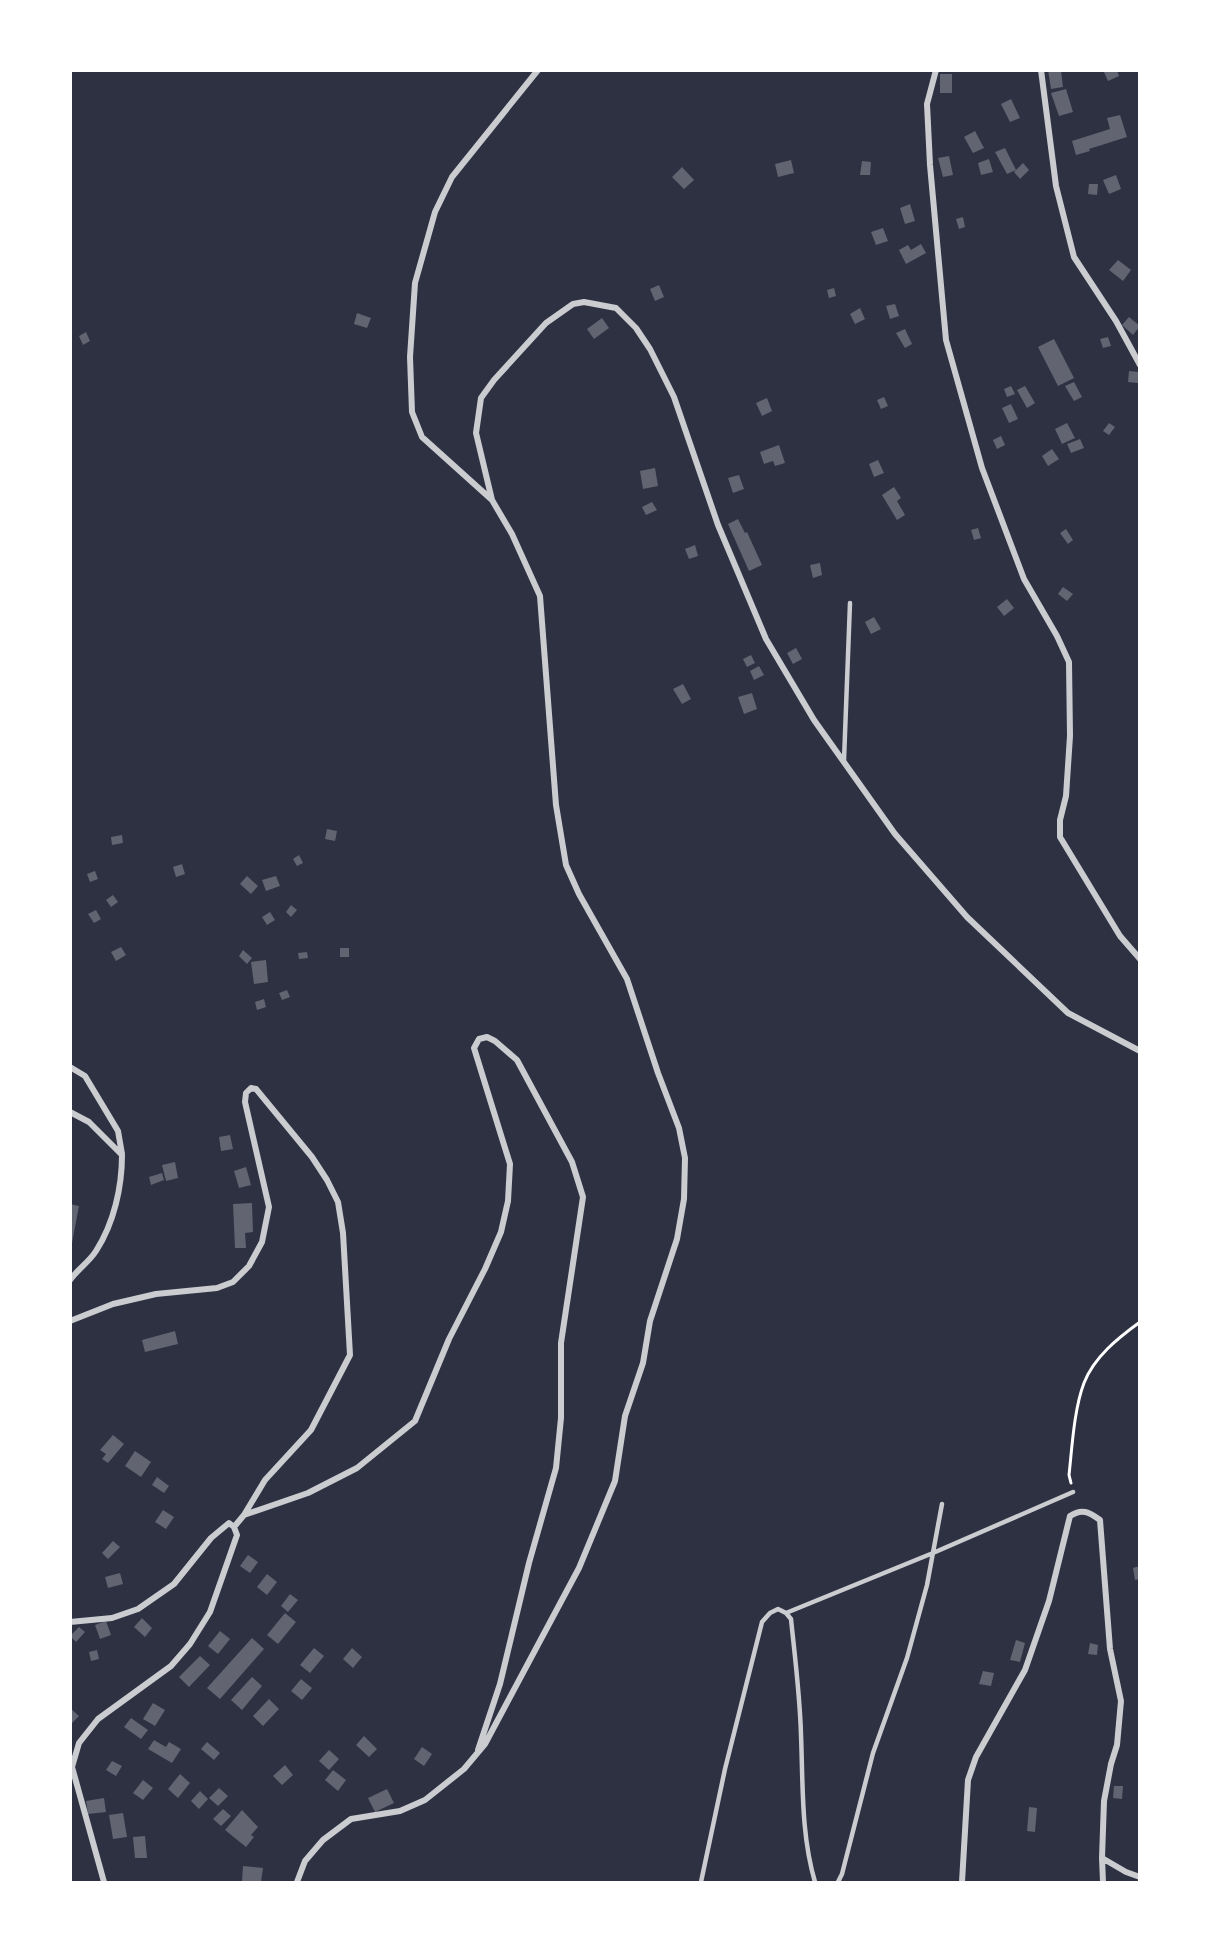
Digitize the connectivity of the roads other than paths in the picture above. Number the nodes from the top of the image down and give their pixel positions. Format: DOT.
graph roads {
  1 [pos="538,70"];
  2 [pos="936,70"];
  3 [pos="1041,70"];
  4 [pos="1140,365"];
  5 [pos="492,500"];
  6 [pos="850,603"];
  7 [pos="844,763"];
  8 [pos="1140,959"];
  9 [pos="1140,1051"];
  10 [pos="70,1067"];
  11 [pos="70,1112"];
  12 [pos="122,1155"];
  13 [pos="70,1280"];
  14 [pos="70,1321"];
  15 [pos="1073,1492"];
  16 [pos="942,1504"];
  17 [pos="244,1515"];
  18 [pos="234,1527"];
  19 [pos="933,1553"];
  20 [pos="786,1613"];
  21 [pos="70,1623"];
  22 [pos="476,1754"];
  23 [pos="1102,1858"];
  24 [pos="1140,1877"];
  25 [pos="104,1882"];
  26 [pos="297,1882"];
  27 [pos="701,1882"];
  28 [pos="814,1882"];
  29 [pos="838,1882"];
  30 [pos="962,1882"];
  31 [pos="1103,1882"];
  1 -- 5 [label="street"];
  2 -- 8 [label="street"];
  3 -- 4 [label="street"];
  5 -- 7 [label="street"];
  5 -- 22 [label="street"];
  6 -- 7 [label="lane"];
  7 -- 9 [label="street"];
  10 -- 12 [label="street"];
  11 -- 12 [label="street"];
  12 -- 13 [label="street"];
  14 -- 17 [label="street"];
  15 -- 19 [label="lane"];
  16 -- 19 [label="lane"];
  17 -- 18 [label="street"];
  17 -- 22 [label="street"];
  18 -- 21 [label="street"];
  18 -- 25 [label="street"];
  19 -- 20 [label="lane"];
  19 -- 29 [label="lane"];
  20 -- 27 [label="lane"];
  20 -- 28 [label="lane"];
  22 -- 26 [label="street"];
  23 -- 24 [label="street"];
  23 -- 30 [label="street"];
  23 -- 31 [label="street"];
}
